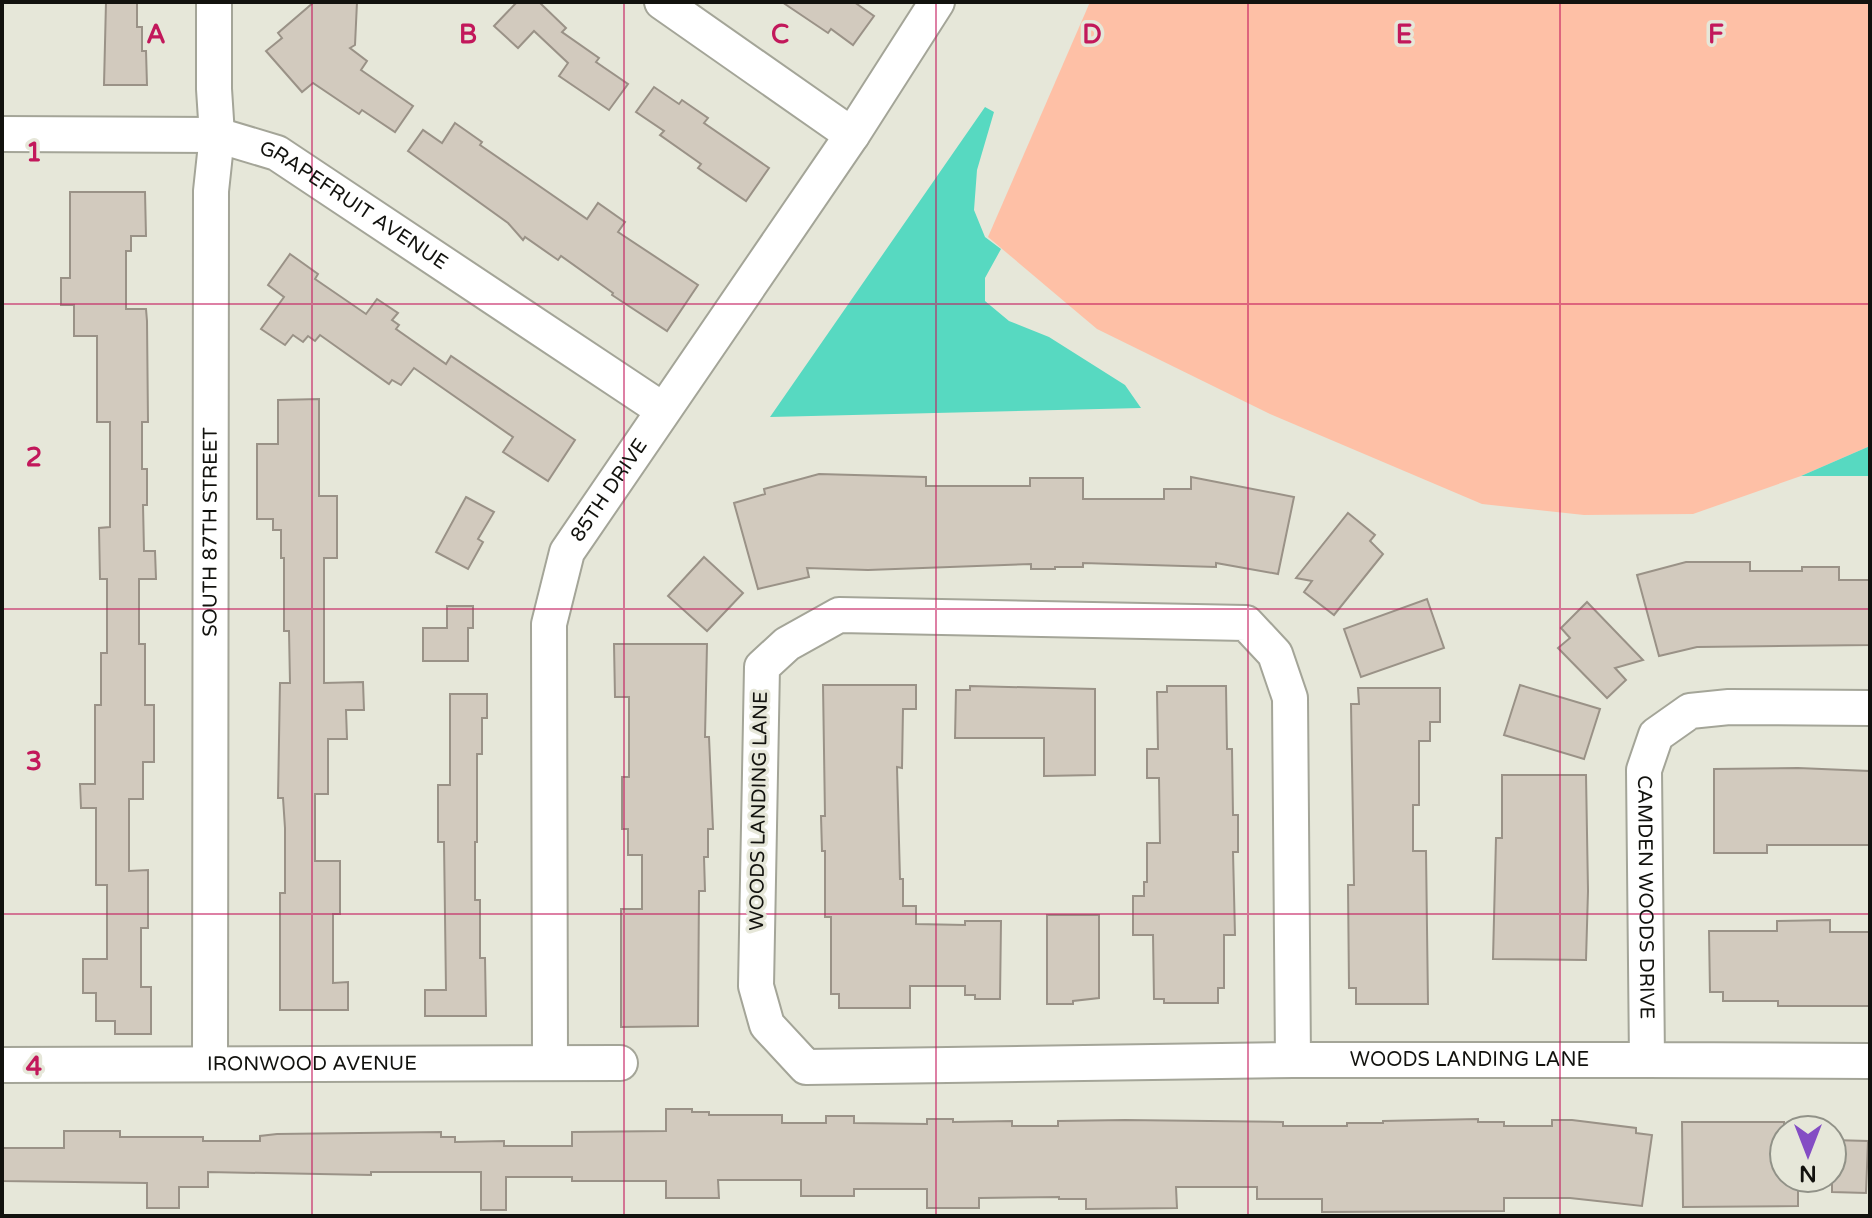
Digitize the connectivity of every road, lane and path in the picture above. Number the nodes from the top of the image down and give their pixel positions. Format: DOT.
graph roads {
  1 [pos="214,2"];
  2 [pos="662,2"];
  3 [pos="937,2"];
  4 [pos="2,134"];
  5 [pos="217,135"];
  6 [pos="852,135"];
  7 [pos="663,410"];
  8 [pos="1870,708"];
  9 [pos="1293,1060"];
  10 [pos="1647,1060"];
  11 [pos="1870,1061"];
  12 [pos="550,1063"];
  13 [pos="620,1063"];
  14 [pos="210,1064"];
  15 [pos="2,1065"];
  1 -- 5 [label="street, SOUTH 87TH STREET"];
  2 -- 6 [label="street"];
  3 -- 6 [label="street, 85TH DRIVE"];
  4 -- 5 [label="street, GRAPEFRUIT AVENUE"];
  5 -- 7 [label="street, GRAPEFRUIT AVENUE"];
  5 -- 14 [label="street, SOUTH 87TH STREET"];
  6 -- 7 [label="street, 85TH DRIVE"];
  7 -- 12 [label="street, 85TH DRIVE"];
  8 -- 10 [label="street, CAMDEN WOODS DRIVE"];
  9 -- 9 [label="street, WOODS LANDING LANE"];
  9 -- 10 [label="street, WOODS LANDING LANE"];
  10 -- 11 [label="street"];
  12 -- 13 [label="street, IRONWOOD AVENUE"];
  12 -- 14 [label="street, IRONWOOD AVENUE"];
  14 -- 15 [label="street, IRONWOOD AVENUE"];
}
